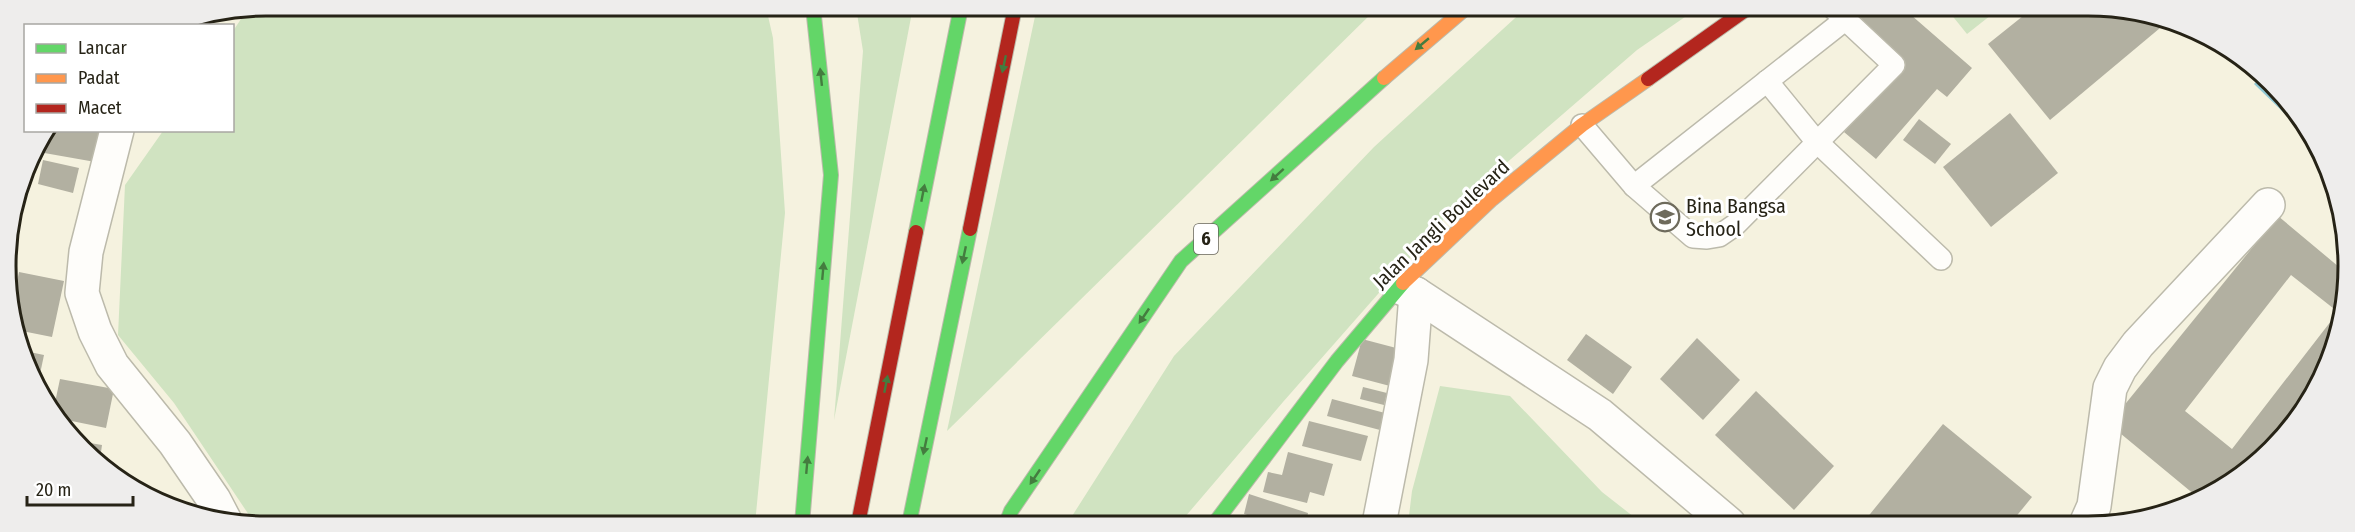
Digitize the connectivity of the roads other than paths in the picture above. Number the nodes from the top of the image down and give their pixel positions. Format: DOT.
graph roads {
  1 [pos="814,16"];
  2 [pos="959,16"];
  3 [pos="1013,16"];
  4 [pos="1457,16"];
  5 [pos="1737,16"];
  6 [pos="1837,16"];
  7 [pos="1841,16"];
  8 [pos="1767,81"];
  9 [pos="1582,125"];
  10 [pos="116,132"];
  11 [pos="1816,141"];
  12 [pos="1634,186"];
  13 [pos="2268,205"];
  14 [pos="1941,259"];
  15 [pos="1407,290"];
  16 [pos="220,511"];
  17 [pos="803,516"];
  18 [pos="860,516"];
  19 [pos="911,516"];
  20 [pos="1009,516"];
  21 [pos="1220,516"];
  22 [pos="1381,516"];
  23 [pos="1720,516"];
  24 [pos="2090,516"];
  17 -- 1 [label="main road, one-way"];
  18 -- 2 [label="main road, one-way"];
  3 -- 19 [label="main road, one-way"];
  4 -- 20 [label="main road, 6, one-way"];
  5 -- 9 [label="main road, Jalan Jangli Boulevard"];
  6 -- 8 [label="lane"];
  7 -- 11 [label="lane"];
  8 -- 11 [label="lane"];
  8 -- 12 [label="lane"];
  9 -- 12 [label="lane"];
  9 -- 15 [label="main road, Jalan Jangli Boulevard"];
  10 -- 16 [label="street"];
  11 -- 12 [label="lane"];
  11 -- 14 [label="lane"];
  13 -- 24 [label="street"];
  15 -- 21 [label="main road, Jalan Jangli Boulevard"];
  15 -- 22 [label="street"];
  15 -- 23 [label="street"];
}
